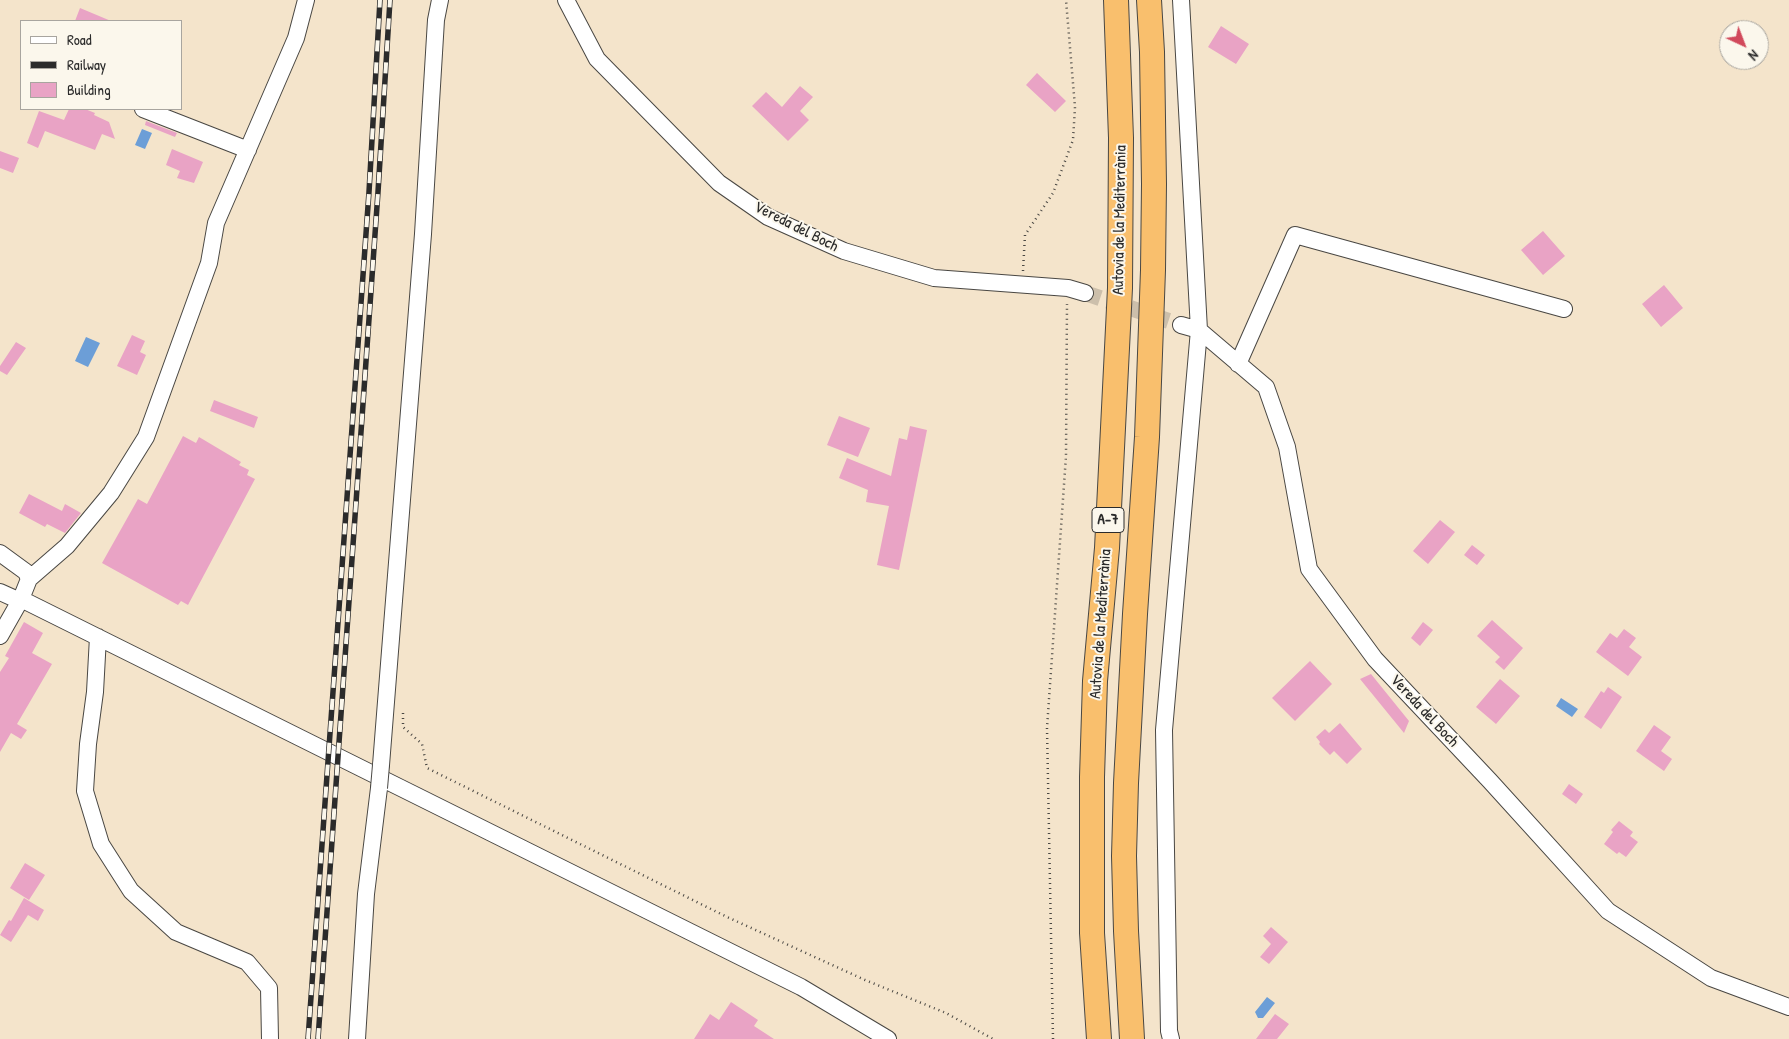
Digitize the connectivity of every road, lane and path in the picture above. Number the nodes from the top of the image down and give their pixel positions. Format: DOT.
graph roads {
  1 [pos="306,0"];
  2 [pos="440,0"];
  3 [pos="566,0"];
  4 [pos="1066,0"];
  5 [pos="1116,0"];
  6 [pos="1148,0"];
  7 [pos="1181,0"];
  8 [pos="146,110"];
  9 [pos="248,150"];
  10 [pos="1023,285"];
  11 [pos="1068,288"];
  12 [pos="1085,293"];
  13 [pos="1564,309"];
  14 [pos="1181,325"];
  15 [pos="1200,330"];
  16 [pos="1238,364"];
  17 [pos="0,553"];
  18 [pos="29,579"];
  19 [pos="0,592"];
  20 [pos="20,600"];
  21 [pos="0,636"];
  22 [pos="98,637"];
  23 [pos="403,713"];
  24 [pos="1789,1007"];
  25 [pos="270,1039"];
  26 [pos="357,1039"];
  27 [pos="888,1039"];
  28 [pos="993,1039"];
  29 [pos="1053,1039"];
  30 [pos="1099,1039"];
  31 [pos="1132,1039"];
  32 [pos="1171,1039"];
  1 -- 9 [label="street"];
  2 -- 26 [label="street, bridge"];
  3 -- 10 [label="street, Vereda del Boch"];
  4 -- 10 [label="path"];
  5 -- 30 [label="highway, Autovia de la Mediterrània / A-7"];
  6 -- 31 [label="highway, Autovia de la Mediterrània / A-7"];
  7 -- 15 [label="street"];
  8 -- 9 [label="street"];
  9 -- 18 [label="street"];
  10 -- 11 [label="street, Vereda del Boch"];
  11 -- 12 [label="street, Vereda del Boch"];
  11 -- 29 [label="path"];
  13 -- 16 [label="street"];
  14 -- 15 [label="street, Vereda del Boch"];
  15 -- 16 [label="street, Vereda del Boch"];
  15 -- 32 [label="street"];
  16 -- 24 [label="street, Vereda del Boch"];
  17 -- 18 [label="street"];
  18 -- 20 [label="street"];
  19 -- 20 [label="street"];
  20 -- 21 [label="street"];
  20 -- 22 [label="street"];
  22 -- 25 [label="street"];
  22 -- 27 [label="street"];
  23 -- 28 [label="path"];
}
